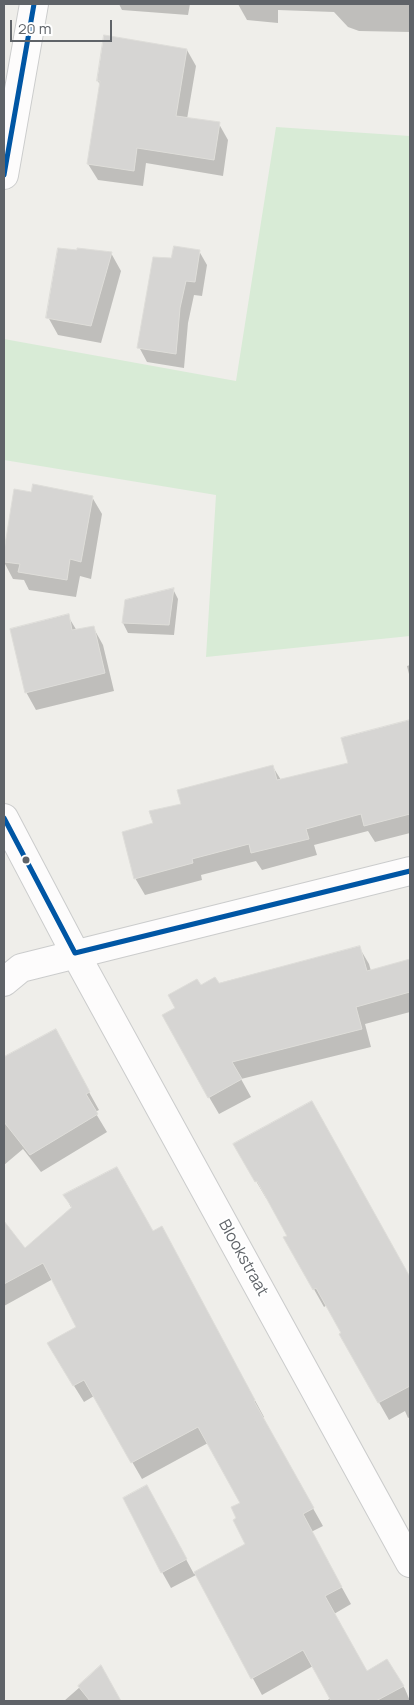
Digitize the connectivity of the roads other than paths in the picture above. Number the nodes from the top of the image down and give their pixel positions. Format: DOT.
graph roads {
  1 [pos="34,4"];
  2 [pos="4,175"];
  3 [pos="4,818"];
  4 [pos="410,870"];
  5 [pos="75,953"];
  6 [pos="4,982"];
  7 [pos="410,1563"];
  1 -- 2 [label="street"];
  3 -- 5 [label="street, Blookstraat"];
  4 -- 5 [label="street"];
  5 -- 6 [label="street"];
  5 -- 7 [label="street, Blookstraat"];
}
